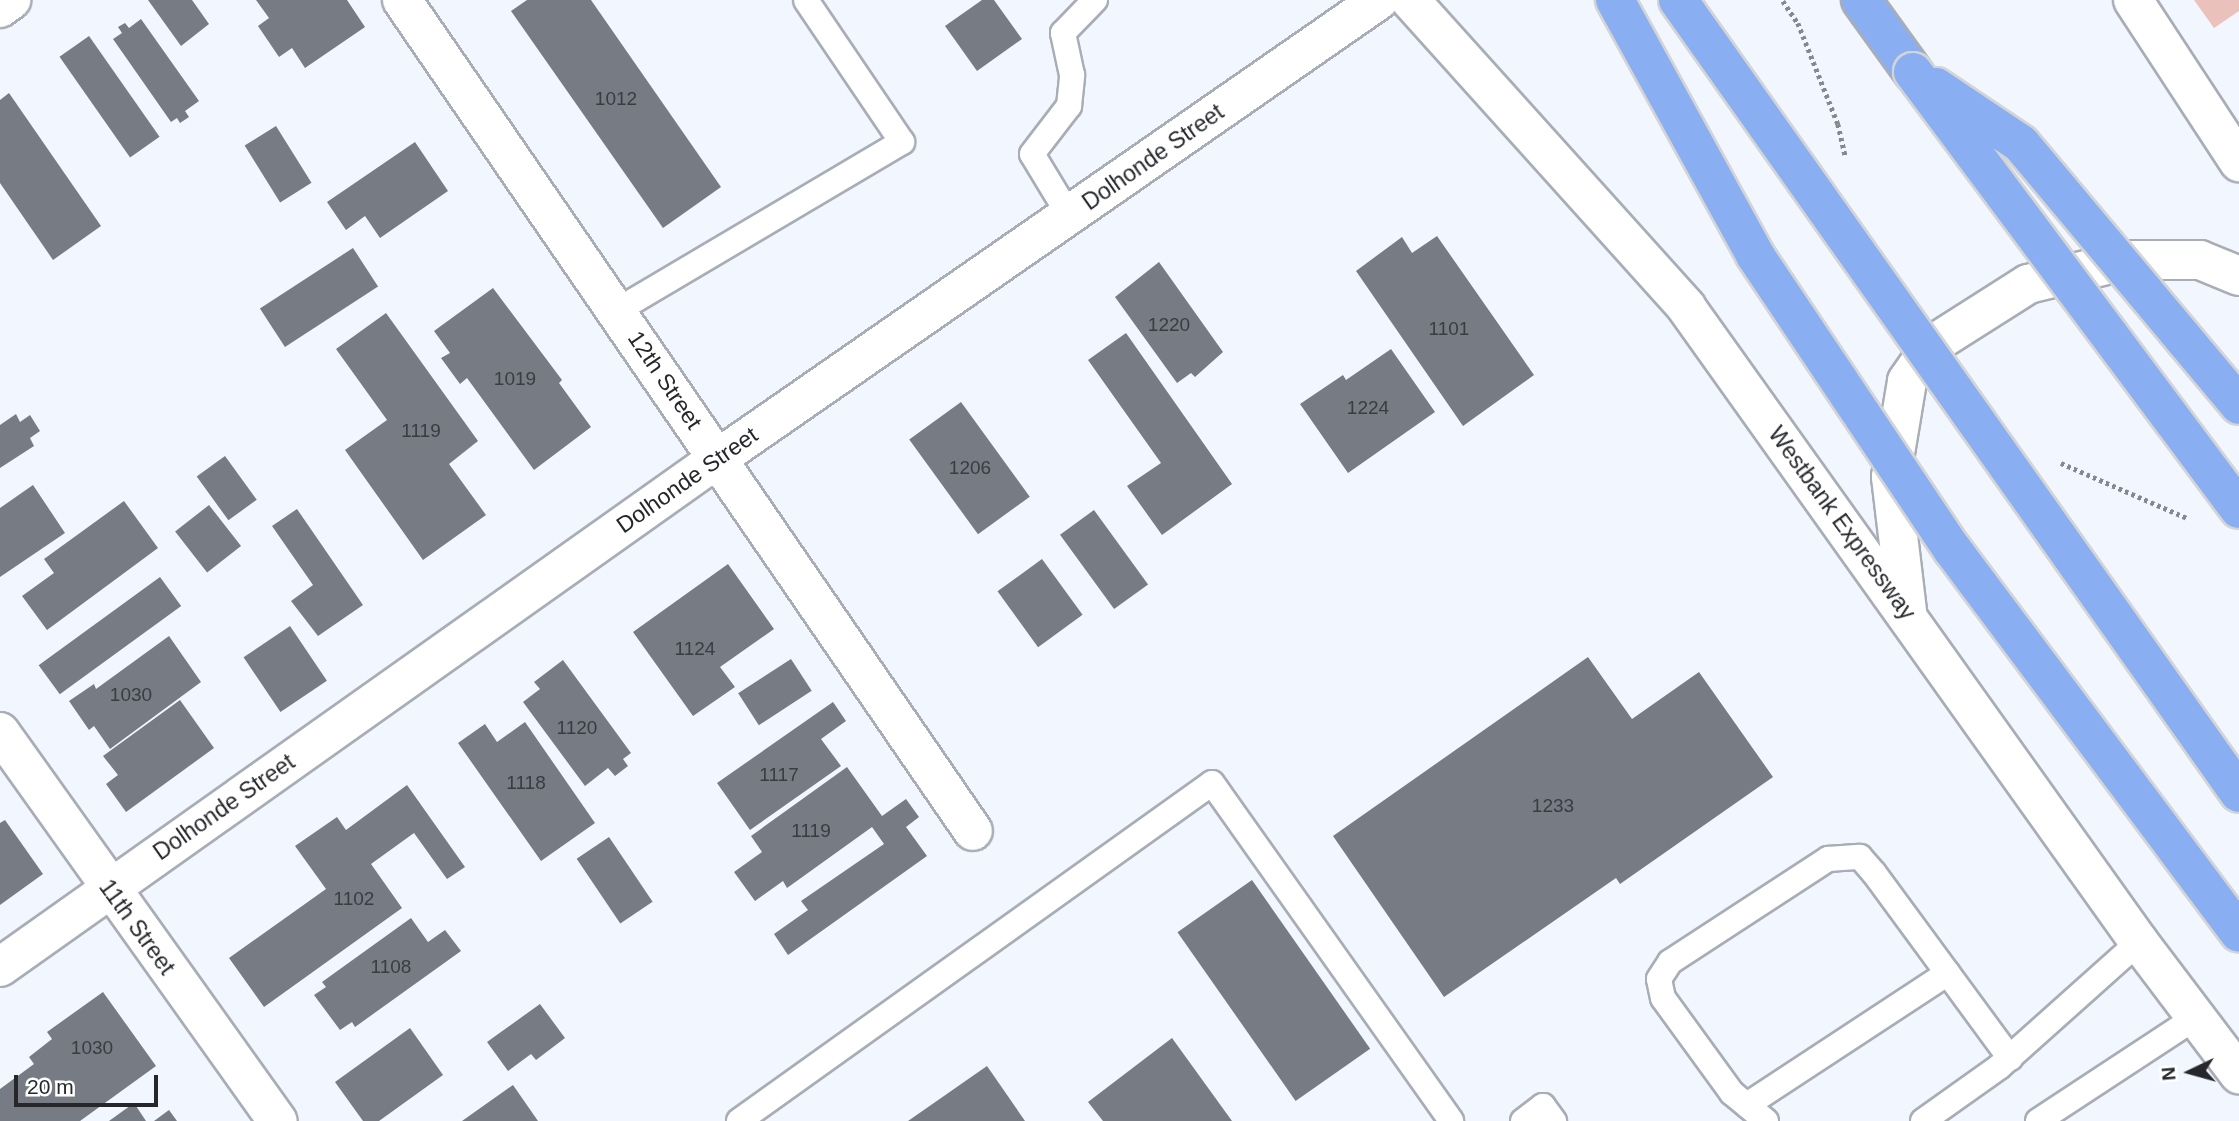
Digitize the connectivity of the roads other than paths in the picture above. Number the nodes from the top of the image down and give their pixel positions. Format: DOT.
graph roads {
  1 [pos="11,0"];
  2 [pos="402,0"];
  3 [pos="806,0"];
  4 [pos="1095,0"];
  5 [pos="1379,0"];
  6 [pos="1410,0"];
  7 [pos="1615,0"];
  8 [pos="1678,0"];
  9 [pos="1861,0"];
  10 [pos="2133,0"];
  11 [pos="0,8"];
  12 [pos="1913,72"];
  13 [pos="2239,162"];
  14 [pos="1069,215"];
  15 [pos="2239,276"];
  16 [pos="618,310"];
  17 [pos="2239,405"];
  18 [pos="717,459"];
  19 [pos="2239,509"];
  20 [pos="1907,614"];
  21 [pos="0,732"];
  22 [pos="2239,793"];
  23 [pos="973,831"];
  24 [pos="109,889"];
  25 [pos="2239,932"];
  26 [pos="2139,942"];
  27 [pos="0,967"];
  28 [pos="1948,973"];
  29 [pos="2198,1016"];
  30 [pos="2011,1058"];
  31 [pos="2239,1074"];
  32 [pos="1756,1113"];
  33 [pos="2050,1118"];
  34 [pos="277,1121"];
  35 [pos="739,1121"];
  36 [pos="1451,1121"];
  37 [pos="1523,1121"];
  38 [pos="1554,1121"];
  39 [pos="1923,1121"];
  1 -- 11 [label="street"];
  2 -- 16 [label="street, 12th Street"];
  3 -- 16 [label="lane"];
  4 -- 14 [label="lane"];
  5 -- 14 [label="street, Dolhonde Street"];
  6 -- 20 [label="street, Westbank Expressway"];
  7 -- 25 [label="highway, bridge"];
  8 -- 22 [label="highway, bridge"];
  9 -- 12 [label="highway"];
  10 -- 13 [label="street"];
  12 -- 17 [label="highway, bridge"];
  12 -- 19 [label="highway, bridge"];
  14 -- 18 [label="street, Dolhonde Street"];
  15 -- 20 [label="street"];
  16 -- 18 [label="street, 12th Street"];
  18 -- 23 [label="street, 12th Street"];
  18 -- 24 [label="street, Dolhonde Street"];
  20 -- 26 [label="street, Westbank Expressway"];
  21 -- 24 [label="street, 11th Street"];
  24 -- 27 [label="street, Dolhonde Street"];
  24 -- 34 [label="street, 11th Street"];
  26 -- 29 [label="street, Westbank Expressway"];
  26 -- 30 [label="lane"];
  28 -- 30 [label="lane"];
  28 -- 32 [label="lane"];
  28 -- 32 [label="lane"];
  29 -- 31 [label="street, Westbank Expressway"];
  29 -- 33 [label="lane"];
  30 -- 39 [label="lane"];
  35 -- 36 [label="lane"];
  37 -- 38 [label="lane"];
}
